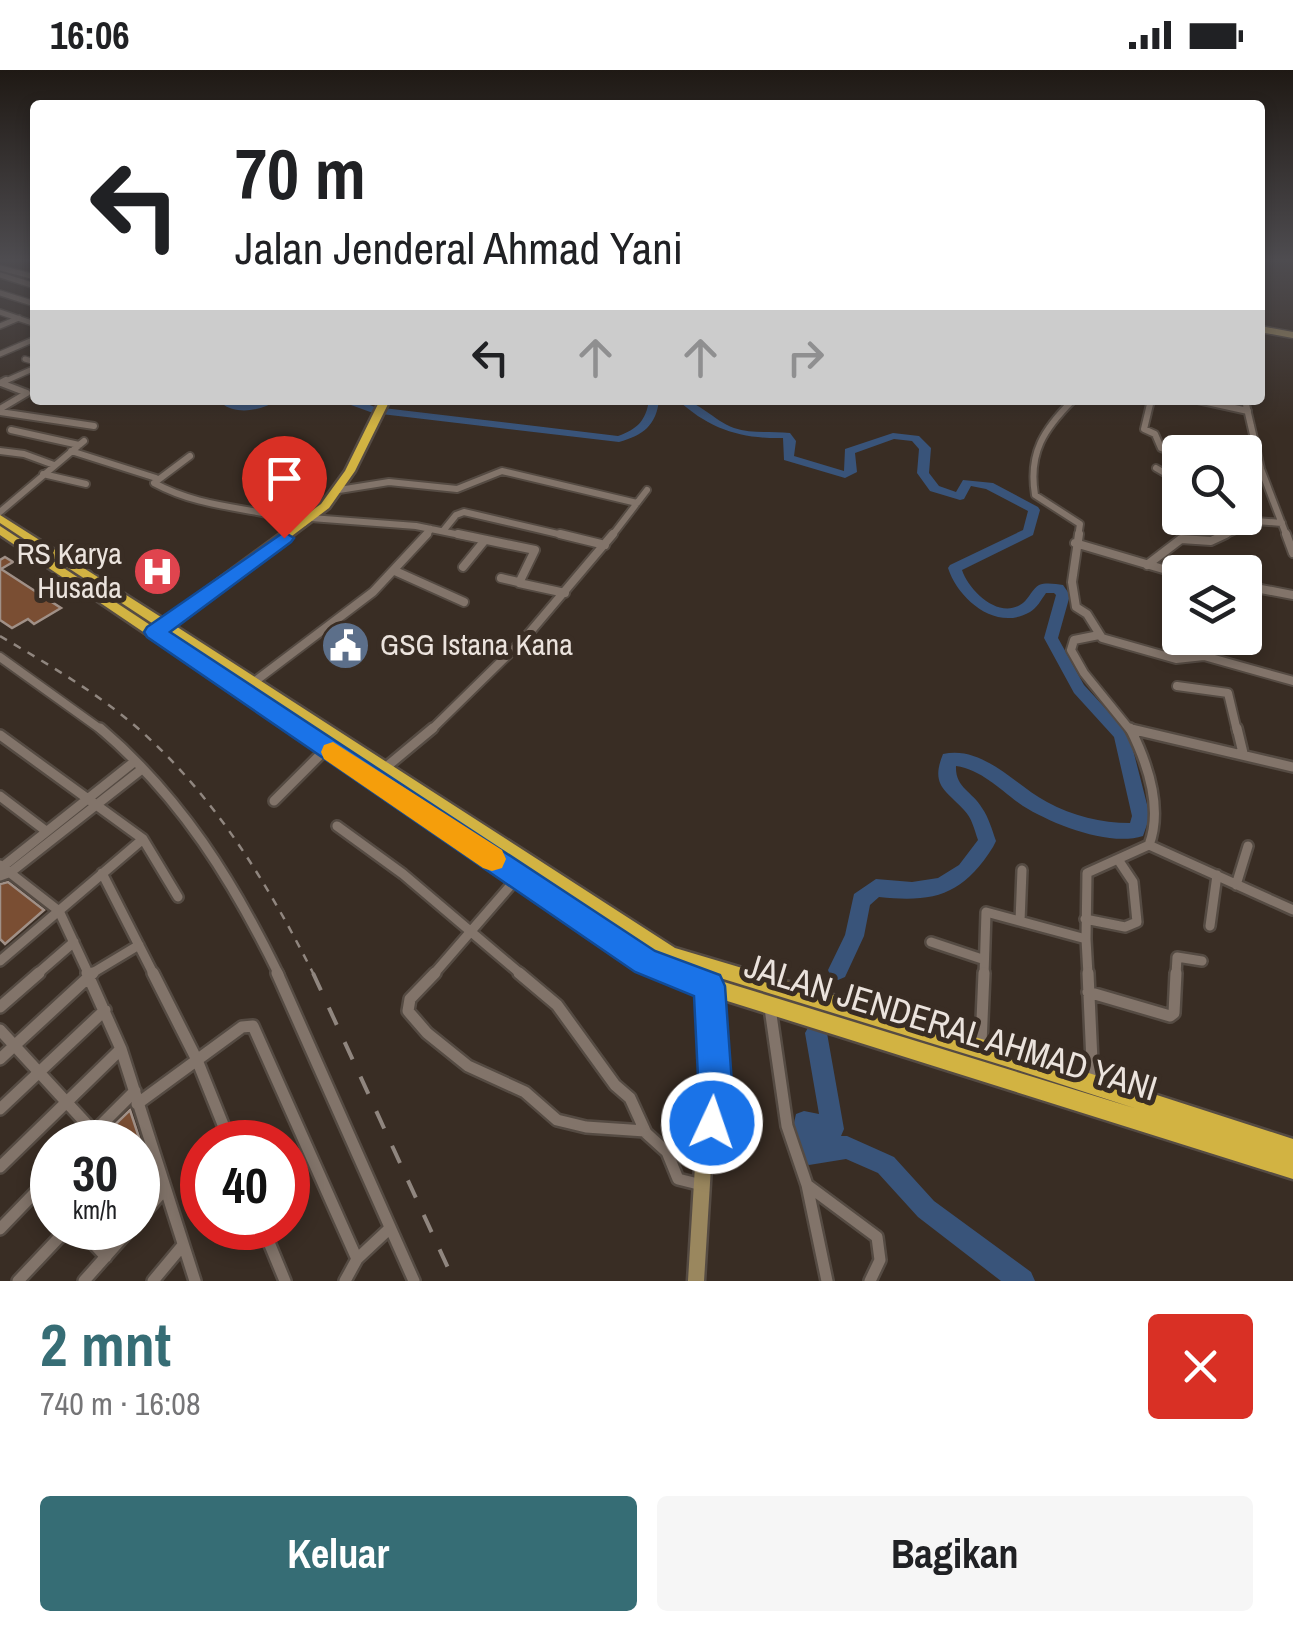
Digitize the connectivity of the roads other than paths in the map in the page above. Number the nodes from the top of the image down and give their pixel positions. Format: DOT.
graph roads {
  1 [pos="7,316"];
  2 [pos="16,320"];
  3 [pos="30,325"];
  4 [pos="0,326"];
  5 [pos="1265,327"];
  6 [pos="1293,333"];
  7 [pos="30,341"];
  8 [pos="0,354"];
  9 [pos="25,359"];
  10 [pos="30,362"];
  11 [pos="30,368"];
  12 [pos="1,383"];
  13 [pos="30,393"];
  14 [pos="30,394"];
  15 [pos="1069,405"];
  16 [pos="1150,405"];
  17 [pos="1221,405"];
  18 [pos="1246,405"];
  19 [pos="382,406"];
  20 [pos="0,411"];
  21 [pos="1248,411"];
  22 [pos="94,426"];
  23 [pos="11,430"];
  24 [pos="1253,435"];
  25 [pos="1162,448"];
  26 [pos="0,451"];
  27 [pos="71,451"];
  28 [pos="190,456"];
  29 [pos="54,465"];
  30 [pos="1156,468"];
  31 [pos="1262,471"];
  32 [pos="1162,472"];
  33 [pos="43,474"];
  34 [pos="156,478"];
  35 [pos="86,484"];
  36 [pos="339,490"];
  37 [pos="647,490"];
  38 [pos="637,503"];
  39 [pos="0,515"];
  40 [pos="424,515"];
  41 [pos="307,520"];
  42 [pos="1262,521"];
  43 [pos="1282,523"];
  44 [pos="416,526"];
  45 [pos="432,529"];
  46 [pos="0,530"];
  47 [pos="443,531"];
  48 [pos="1224,535"];
  49 [pos="485,540"];
  50 [pos="1076,543"];
  51 [pos="606,545"];
  52 [pos="1293,553"];
  53 [pos="1148,564"];
  54 [pos="463,567"];
  55 [pos="1162,568"];
  56 [pos="394,570"];
  57 [pos="78,574"];
  58 [pos="501,578"];
  59 [pos="518,582"];
  60 [pos="1262,589"];
  61 [pos="565,594"];
  62 [pos="1293,595"];
  63 [pos="464,602"];
  64 [pos="160,628"];
  65 [pos="1099,635"];
  66 [pos="0,657"];
  67 [pos="1293,681"];
  68 [pos="254,682"];
  69 [pos="1176,686"];
  70 [pos="1131,729"];
  71 [pos="0,735"];
  72 [pos="327,748"];
  73 [pos="1243,753"];
  74 [pos="138,766"];
  75 [pos="1293,767"];
  76 [pos="385,768"];
  77 [pos="0,796"];
  78 [pos="274,801"];
  79 [pos="92,802"];
  80 [pos="337,826"];
  81 [pos="46,831"];
  82 [pos="143,839"];
  83 [pos="1149,845"];
  84 [pos="1248,846"];
  85 [pos="1119,861"];
  86 [pos="2,870"];
  87 [pos="1022,870"];
  88 [pos="102,873"];
  89 [pos="518,875"];
  90 [pos="1217,875"];
  91 [pos="1236,885"];
  92 [pos="178,896"];
  93 [pos="1293,910"];
  94 [pos="59,911"];
  95 [pos="1086,919"];
  96 [pos="1020,921"];
  97 [pos="1210,926"];
  98 [pos="472,933"];
  99 [pos="1086,939"];
  100 [pos="74,942"];
  101 [pos="932,942"];
  102 [pos="139,945"];
  103 [pos="3,953"];
  104 [pos="982,959"];
  105 [pos="1202,962"];
  106 [pos="88,975"];
  107 [pos="709,986"];
  108 [pos="1088,992"];
  109 [pos="770,1003"];
  110 [pos="0,1007"];
  111 [pos="105,1010"];
  112 [pos="0,1030"];
  113 [pos="14,1046"];
  114 [pos="121,1049"];
  115 [pos="980,1049"];
  116 [pos="0,1058"];
  117 [pos="197,1060"];
  118 [pos="41,1071"];
  119 [pos="1093,1085"];
  120 [pos="136,1098"];
  121 [pos="68,1100"];
  122 [pos="0,1110"];
  123 [pos="84,1120"];
  124 [pos="109,1120"];
  125 [pos="221,1120"];
  126 [pos="644,1131"];
  127 [pos="1293,1150"];
  128 [pos="0,1167"];
  129 [pos="1293,1168"];
  130 [pos="807,1184"];
  131 [pos="702,1185"];
  132 [pos="165,1188"];
  133 [pos="160,1194"];
  134 [pos="30,1199"];
  135 [pos="389,1229"];
  136 [pos="0,1230"];
  137 [pos="180,1236"];
  138 [pos="180,1248"];
  139 [pos="47,1250"];
  140 [pos="99,1250"];
  141 [pos="112,1250"];
  142 [pos="185,1250"];
  143 [pos="273,1250"];
  144 [pos="106,1257"];
  145 [pos="357,1259"];
  146 [pos="877,1278"];
  147 [pos="18,1281"];
  148 [pos="84,1281"];
  149 [pos="152,1281"];
  150 [pos="195,1281"];
  151 [pos="285,1281"];
  152 [pos="344,1281"];
  153 [pos="414,1281"];
  154 [pos="696,1281"];
  155 [pos="827,1281"];
  1 -- 2 [label="street"];
  2 -- 3 [label="street"];
  2 -- 4 [label="street"];
  5 -- 6 [label="street"];
  7 -- 8 [label="street"];
  9 -- 10 [label="street"];
  11 -- 12 [label="street"];
  12 -- 13 [label="street"];
  14 -- 20 [label="street"];
  15 -- 50 [label="street"];
  16 -- 25 [label="street"];
  17 -- 21 [label="street"];
  18 -- 21 [label="street"];
  19 -- 36 [label="highway"];
  20 -- 22 [label="street"];
  21 -- 24 [label="street"];
  23 -- 27 [label="street"];
  26 -- 29 [label="street"];
  27 -- 29 [label="street"];
  27 -- 34 [label="street"];
  28 -- 34 [label="street"];
  29 -- 33 [label="street"];
  30 -- 32 [label="street"];
  31 -- 43 [label="street"];
  33 -- 35 [label="street"];
  33 -- 39 [label="street"];
  34 -- 41 [label="street"];
  36 -- 38 [label="street"];
  36 -- 41 [label="highway"];
  37 -- 38 [label="street"];
  38 -- 51 [label="street"];
  39 -- 57 [label="highway, JALAN JENDERAL AHMAD YANI"];
  40 -- 44 [label="street"];
  41 -- 44 [label="street"];
  41 -- 64 [label="highway"];
  42 -- 43 [label="street"];
  43 -- 52 [label="street"];
  44 -- 45 [label="street"];
  45 -- 47 [label="street"];
  45 -- 56 [label="street"];
  46 -- 57 [label="highway, JALAN JENDERAL AHMAD YANI"];
  47 -- 49 [label="street"];
  47 -- 51 [label="street"];
  48 -- 53 [label="street"];
  49 -- 54 [label="street"];
  49 -- 59 [label="street"];
  50 -- 53 [label="street"];
  50 -- 65 [label="street"];
  51 -- 61 [label="street"];
  53 -- 55 [label="street"];
  56 -- 63 [label="street"];
  56 -- 68 [label="street"];
  57 -- 64 [label="highway, JALAN JENDERAL AHMAD YANI"];
  58 -- 59 [label="street"];
  59 -- 61 [label="street"];
  60 -- 62 [label="street"];
  61 -- 76 [label="street"];
  64 -- 68 [label="highway, JALAN JENDERAL AHMAD YANI"];
  64 -- 72 [label="highway, JALAN JENDERAL AHMAD YANI"];
  65 -- 67 [label="street"];
  65 -- 70 [label="street"];
  66 -- 74 [label="street"];
  68 -- 76 [label="highway, JALAN JENDERAL AHMAD YANI"];
  69 -- 73 [label="street"];
  70 -- 73 [label="street"];
  70 -- 83 [label="street"];
  71 -- 79 [label="street"];
  72 -- 78 [label="street"];
  72 -- 89 [label="highway, JALAN JENDERAL AHMAD YANI"];
  73 -- 75 [label="street"];
  74 -- 79 [label="street"];
  74 -- 135 [label="street"];
  76 -- 115 [label="highway, JALAN JENDERAL AHMAD YANI"];
  77 -- 81 [label="street"];
  79 -- 81 [label="street"];
  79 -- 82 [label="street"];
  79 -- 86 [label="street"];
  80 -- 98 [label="street"];
  81 -- 86 [label="street"];
  82 -- 88 [label="street"];
  82 -- 92 [label="street"];
  83 -- 85 [label="street"];
  83 -- 90 [label="street"];
  84 -- 91 [label="street"];
  85 -- 95 [label="street"];
  85 -- 95 [label="street"];
  86 -- 94 [label="street"];
  87 -- 96 [label="street"];
  88 -- 94 [label="street"];
  88 -- 102 [label="street"];
  89 -- 98 [label="street"];
  89 -- 107 [label="highway, JALAN JENDERAL AHMAD YANI"];
  90 -- 91 [label="street"];
  90 -- 97 [label="street"];
  91 -- 93 [label="street"];
  94 -- 100 [label="street"];
  94 -- 103 [label="street"];
  95 -- 99 [label="street"];
  96 -- 99 [label="street"];
  96 -- 104 [label="street"];
  98 -- 126 [label="street"];
  98 -- 126 [label="street"];
  99 -- 108 [label="street"];
  100 -- 106 [label="street"];
  100 -- 110 [label="street"];
  101 -- 104 [label="street"];
  102 -- 106 [label="street"];
  102 -- 117 [label="street"];
  104 -- 115 [label="street"];
  105 -- 108 [label="street"];
  106 -- 111 [label="street"];
  106 -- 113 [label="street"];
  107 -- 109 [label="highway, JALAN JENDERAL AHMAD YANI"];
  107 -- 131 [label="street"];
  108 -- 119 [label="street"];
  109 -- 129 [label="highway, JALAN JENDERAL AHMAD YANI"];
  109 -- 130 [label="street"];
  111 -- 114 [label="street"];
  111 -- 118 [label="street"];
  112 -- 113 [label="street"];
  113 -- 116 [label="street"];
  113 -- 118 [label="street"];
  114 -- 120 [label="street"];
  114 -- 121 [label="street"];
  115 -- 119 [label="highway, JALAN JENDERAL AHMAD YANI"];
  117 -- 120 [label="street"];
  117 -- 125 [label="street"];
  117 -- 145 [label="street"];
  118 -- 121 [label="street"];
  118 -- 122 [label="street"];
  119 -- 127 [label="highway, JALAN JENDERAL AHMAD YANI"];
  120 -- 124 [label="street"];
  120 -- 132 [label="street"];
  121 -- 123 [label="street"];
  121 -- 128 [label="street"];
  126 -- 131 [label="street"];
  130 -- 146 [label="street"];
  130 -- 155 [label="street"];
  131 -- 154 [label="street"];
  132 -- 133 [label="street"];
  132 -- 137 [label="street"];
  134 -- 136 [label="street"];
  135 -- 145 [label="street"];
  135 -- 153 [label="street"];
  138 -- 149 [label="street"];
  139 -- 147 [label="street"];
  140 -- 144 [label="street"];
  141 -- 144 [label="street"];
  142 -- 150 [label="street"];
  143 -- 151 [label="street"];
  144 -- 148 [label="street"];
  145 -- 152 [label="street"];
}
